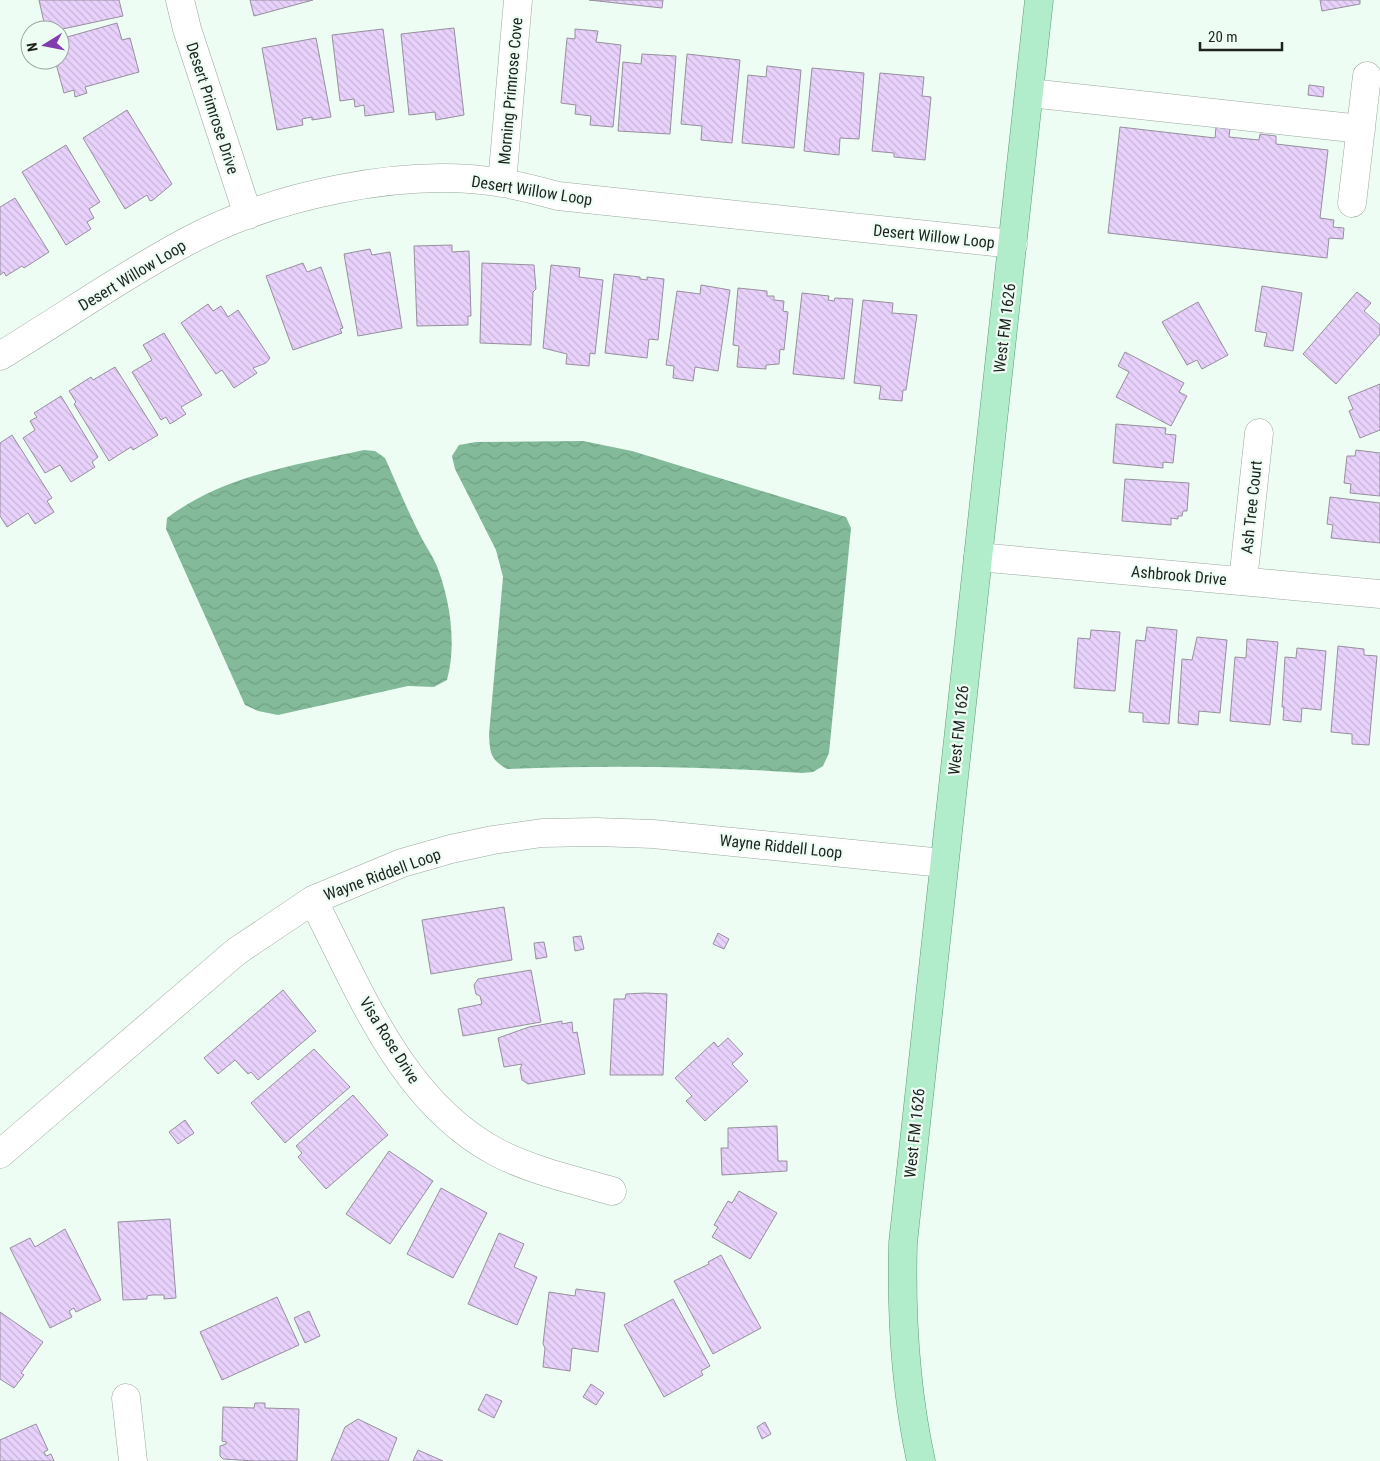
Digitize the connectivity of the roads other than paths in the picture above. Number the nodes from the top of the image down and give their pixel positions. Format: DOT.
graph roads {
  1 [pos="180,0"];
  2 [pos="518,0"];
  3 [pos="1039,0"];
  4 [pos="1367,76"];
  5 [pos="1030,93"];
  6 [pos="1360,129"];
  7 [pos="502,183"];
  8 [pos="1352,203"];
  9 [pos="248,214"];
  10 [pos="1013,244"];
  11 [pos="0,356"];
  12 [pos="1259,433"];
  13 [pos="978,557"];
  14 [pos="1243,582"];
  15 [pos="1380,594"];
  16 [pos="943,863"];
  17 [pos="313,900"];
  18 [pos="0,1154"];
  19 [pos="612,1191"];
  20 [pos="126,1398"];
  21 [pos="133,1461"];
  22 [pos="921,1461"];
  1 -- 9 [label="street, Desert Primrose Drive"];
  2 -- 7 [label="street, Morning Primrose Cove"];
  3 -- 5 [label="main road, West FM 1626"];
  4 -- 6 [label="street"];
  5 -- 6 [label="street"];
  5 -- 10 [label="main road, West FM 1626"];
  6 -- 8 [label="street"];
  7 -- 9 [label="street, Desert Willow Loop"];
  7 -- 10 [label="street, Desert Willow Loop"];
  9 -- 11 [label="street, Desert Willow Loop"];
  10 -- 13 [label="main road, West FM 1626"];
  12 -- 14 [label="street, Ash Tree Court"];
  13 -- 14 [label="street, Ashbrook Drive"];
  13 -- 16 [label="main road, West FM 1626"];
  14 -- 15 [label="street, Ashbrook Drive"];
  16 -- 17 [label="street, Wayne Riddell Loop"];
  16 -- 22 [label="main road, West FM 1626"];
  17 -- 18 [label="street, Wayne Riddell Loop"];
  17 -- 19 [label="street, Visa Rose Drive"];
  20 -- 21 [label="street"];
}
